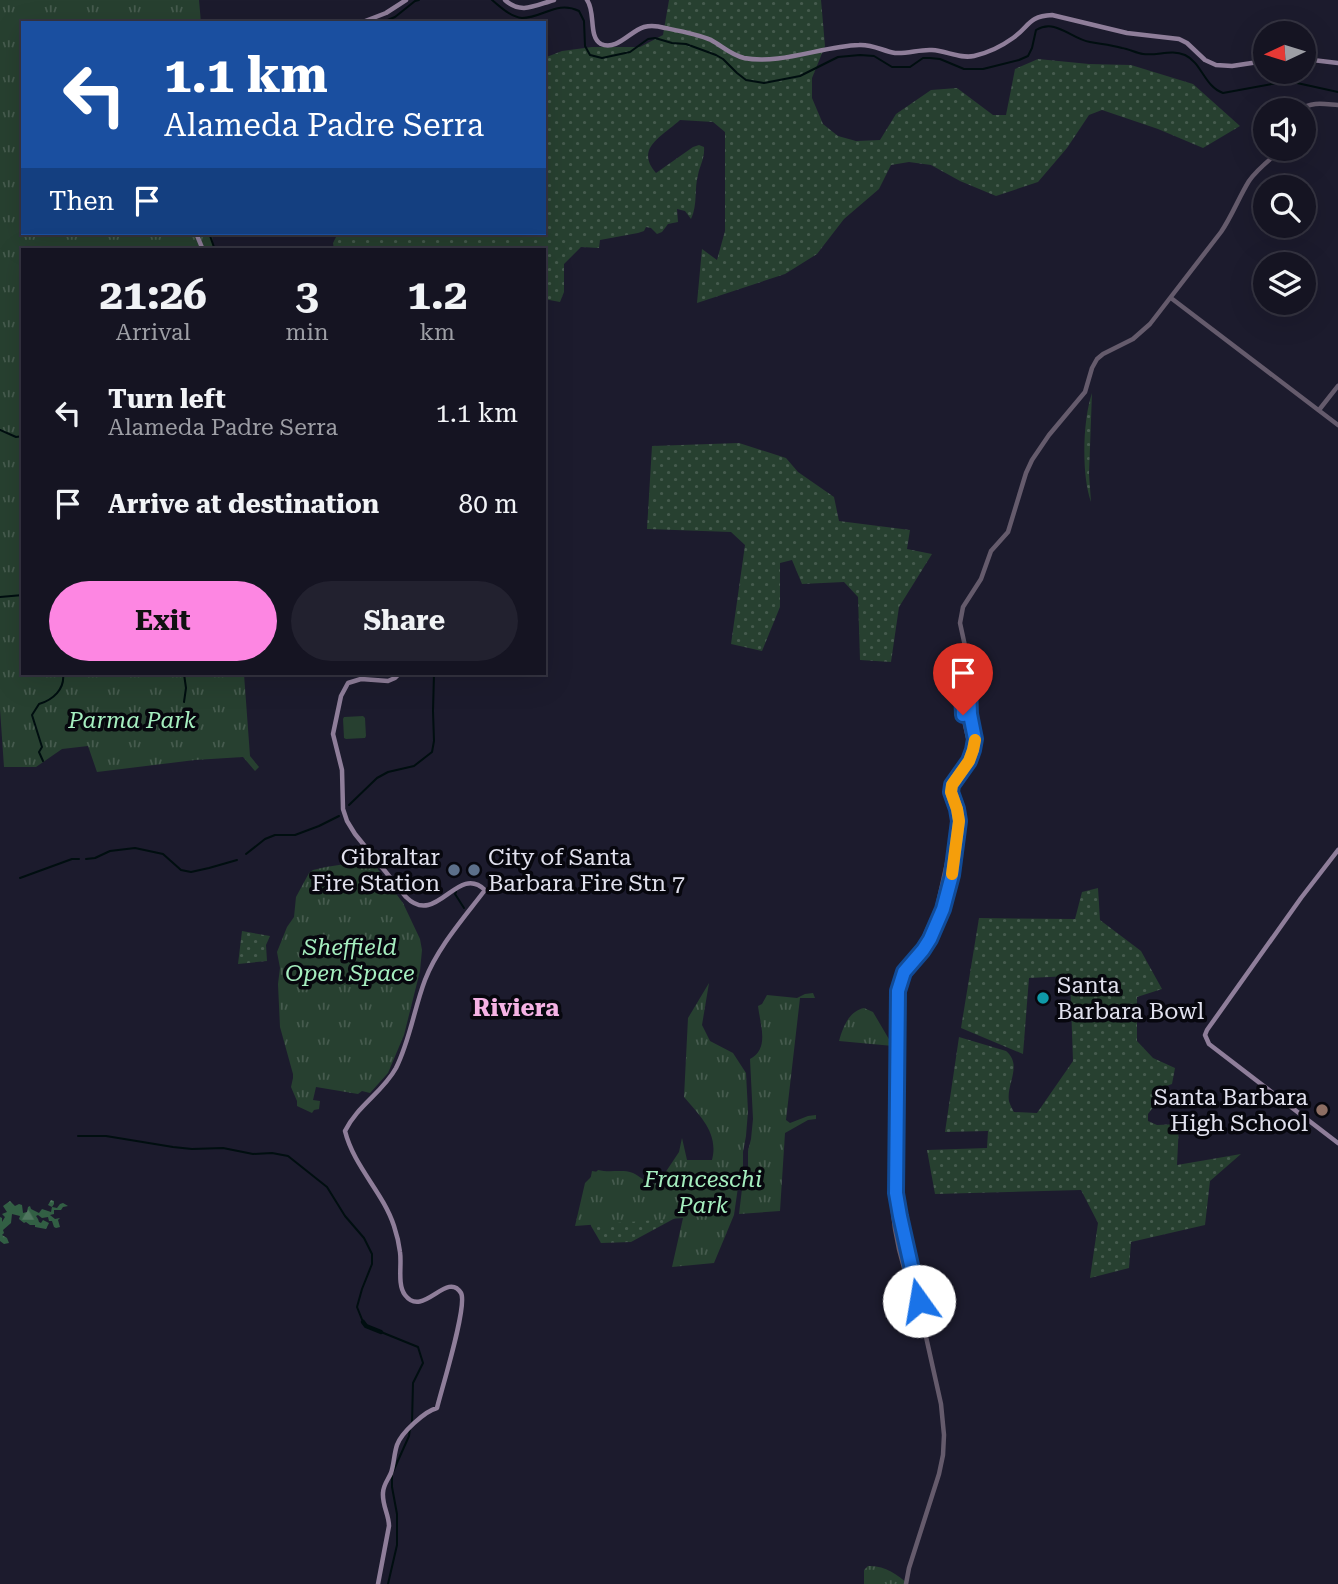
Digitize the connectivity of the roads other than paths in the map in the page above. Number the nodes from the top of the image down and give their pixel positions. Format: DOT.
graph roads {
  1 [pos="405,0"];
  2 [pos="505,0"];
  3 [pos="554,0"];
  4 [pos="587,0"];
  5 [pos="365,21"];
  6 [pos="1316,60"];
  7 [pos="1253,63"];
  8 [pos="1338,63"];
  9 [pos="1316,104"];
  10 [pos="1338,105"];
  11 [pos="1268,161"];
  12 [pos="1171,298"];
  13 [pos="1338,386"];
  14 [pos="1319,411"];
  15 [pos="1338,425"];
  16 [pos="398,675"];
  17 [pos="951,792"];
  18 [pos="1338,850"];
  19 [pos="897,1043"];
  20 [pos="1338,1143"];
  21 [pos="378,1584"];
  22 [pos="906,1584"];
  1 -- 5 [label="main road"];
  2 -- 3 [label="main road"];
  4 -- 7 [label="main road"];
  6 -- 8 [label="main road"];
  9 -- 10 [label="street"];
  11 -- 12 [label="street"];
  12 -- 14 [label="street"];
  12 -- 17 [label="street"];
  13 -- 14 [label="street"];
  14 -- 15 [label="street"];
  16 -- 21 [label="main road"];
  17 -- 19 [label="street"];
  17 -- 19 [label="street"];
  18 -- 20 [label="main road"];
  19 -- 22 [label="street"];
}
